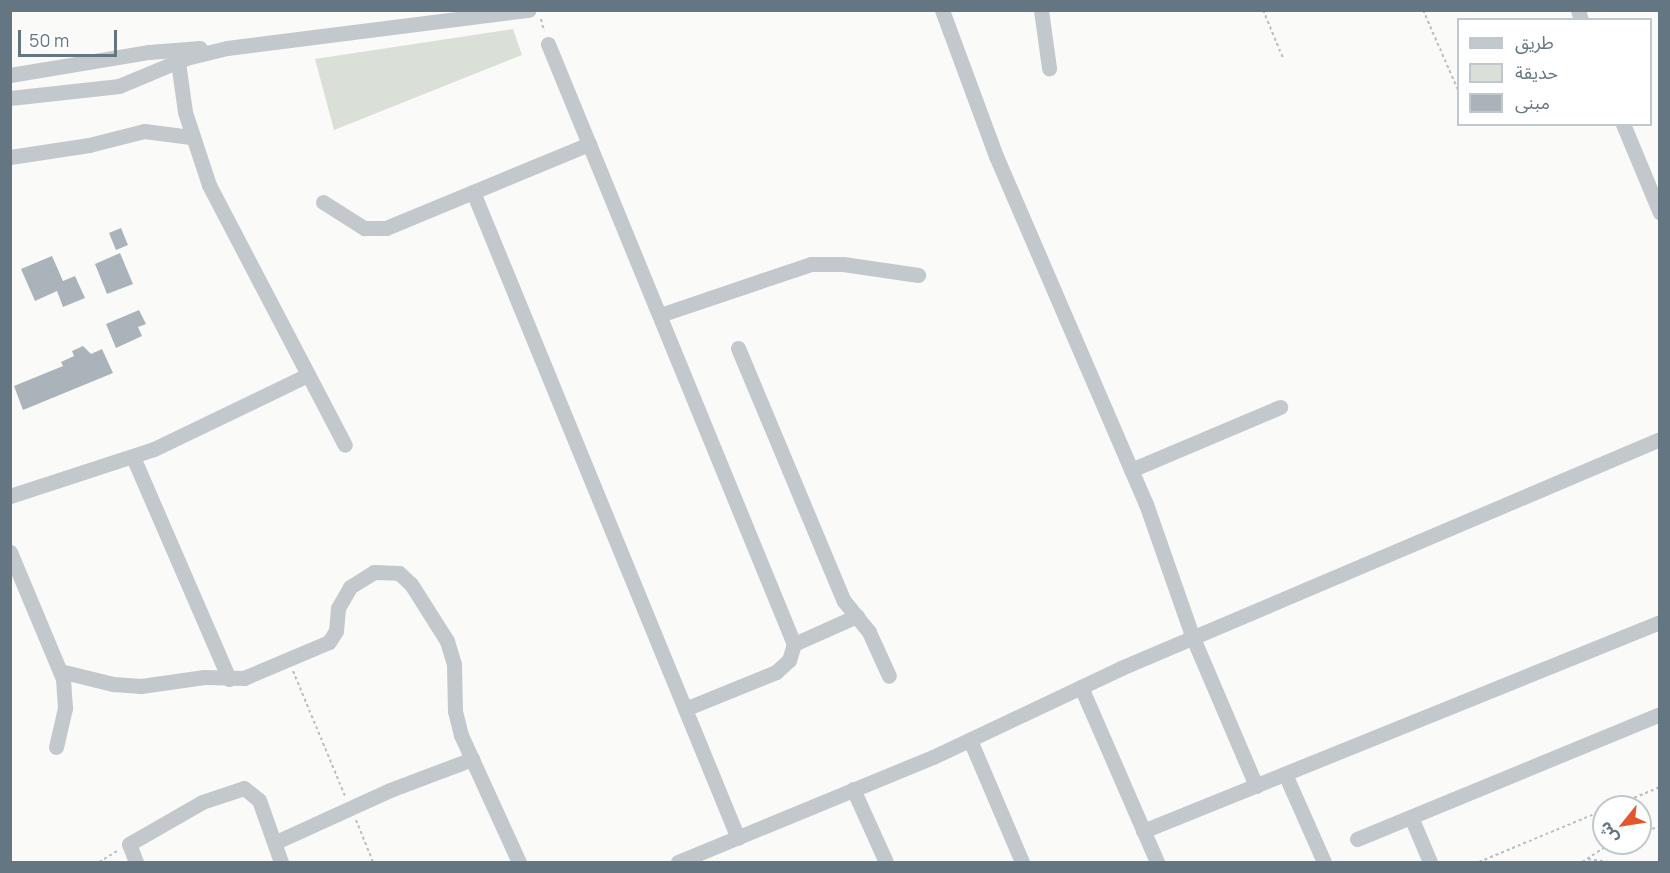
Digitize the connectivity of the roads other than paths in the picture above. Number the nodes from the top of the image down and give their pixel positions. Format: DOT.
graph roads {
  1 [pos="529,10"];
  2 [pos="942,10"];
  3 [pos="1041,10"];
  4 [pos="439,16"];
  5 [pos="548,44"];
  6 [pos="227,48"];
  7 [pos="178,62"];
  8 [pos="1049,68"];
  9 [pos="10,75"];
  10 [pos="10,98"];
  11 [pos="1624,126"];
  12 [pos="192,137"];
  13 [pos="590,144"];
  14 [pos="10,157"];
  15 [pos="473,192"];
  16 [pos="323,202"];
  17 [pos="1659,213"];
  18 [pos="918,275"];
  19 [pos="660,315"];
  20 [pos="738,348"];
  21 [pos="308,375"];
  22 [pos="1280,407"];
  23 [pos="1659,439"];
  24 [pos="345,445"];
  25 [pos="134,457"];
  26 [pos="1131,470"];
  27 [pos="10,496"];
  28 [pos="10,552"];
  29 [pos="857,616"];
  30 [pos="1659,622"];
  31 [pos="1193,638"];
  32 [pos="794,644"];
  33 [pos="60,670"];
  34 [pos="889,676"];
  35 [pos="228,679"];
  36 [pos="1081,687"];
  37 [pos="685,709"];
  38 [pos="1659,714"];
  39 [pos="970,740"];
  40 [pos="56,747"];
  41 [pos="472,759"];
  42 [pos="1285,774"];
  43 [pos="1256,786"];
  44 [pos="854,789"];
  45 [pos="1411,817"];
  46 [pos="1143,831"];
  47 [pos="738,837"];
  48 [pos="1358,839"];
  49 [pos="276,842"];
  50 [pos="136,862"];
  51 [pos="281,862"];
  52 [pos="519,862"];
  53 [pos="678,862"];
  54 [pos="886,862"];
  55 [pos="1022,862"];
  56 [pos="1157,862"];
  57 [pos="1324,862"];
  58 [pos="1430,862"];
  1 -- 4 [label="street"];
  2 -- 26 [label="street"];
  3 -- 8 [label="street"];
  4 -- 6 [label="street"];
  5 -- 13 [label="street"];
  6 -- 7 [label="street"];
  6 -- 9 [label="street"];
  7 -- 10 [label="street"];
  7 -- 12 [label="street"];
  11 -- 17 [label="street"];
  12 -- 14 [label="street"];
  12 -- 21 [label="street"];
  13 -- 15 [label="street"];
  13 -- 19 [label="street"];
  15 -- 16 [label="street"];
  15 -- 37 [label="street"];
  18 -- 19 [label="street"];
  19 -- 32 [label="street"];
  20 -- 29 [label="street"];
  21 -- 24 [label="street"];
  21 -- 25 [label="street"];
  22 -- 26 [label="street"];
  23 -- 31 [label="street"];
  25 -- 27 [label="street"];
  25 -- 35 [label="street"];
  26 -- 31 [label="street"];
  28 -- 33 [label="street"];
  29 -- 32 [label="street"];
  29 -- 34 [label="street"];
  30 -- 42 [label="street"];
  31 -- 36 [label="street"];
  31 -- 43 [label="street"];
  32 -- 37 [label="street"];
  33 -- 35 [label="street"];
  33 -- 40 [label="street"];
  35 -- 41 [label="street"];
  36 -- 39 [label="street"];
  36 -- 46 [label="street"];
  37 -- 47 [label="street"];
  38 -- 45 [label="street"];
  39 -- 44 [label="street"];
  39 -- 55 [label="street"];
  41 -- 49 [label="street"];
  41 -- 52 [label="street"];
  42 -- 43 [label="street"];
  42 -- 57 [label="street"];
  43 -- 46 [label="street"];
  44 -- 47 [label="street"];
  44 -- 54 [label="street"];
  45 -- 48 [label="street"];
  45 -- 58 [label="street"];
  46 -- 56 [label="street"];
  47 -- 53 [label="street"];
  49 -- 50 [label="street"];
  49 -- 51 [label="street"];
}
